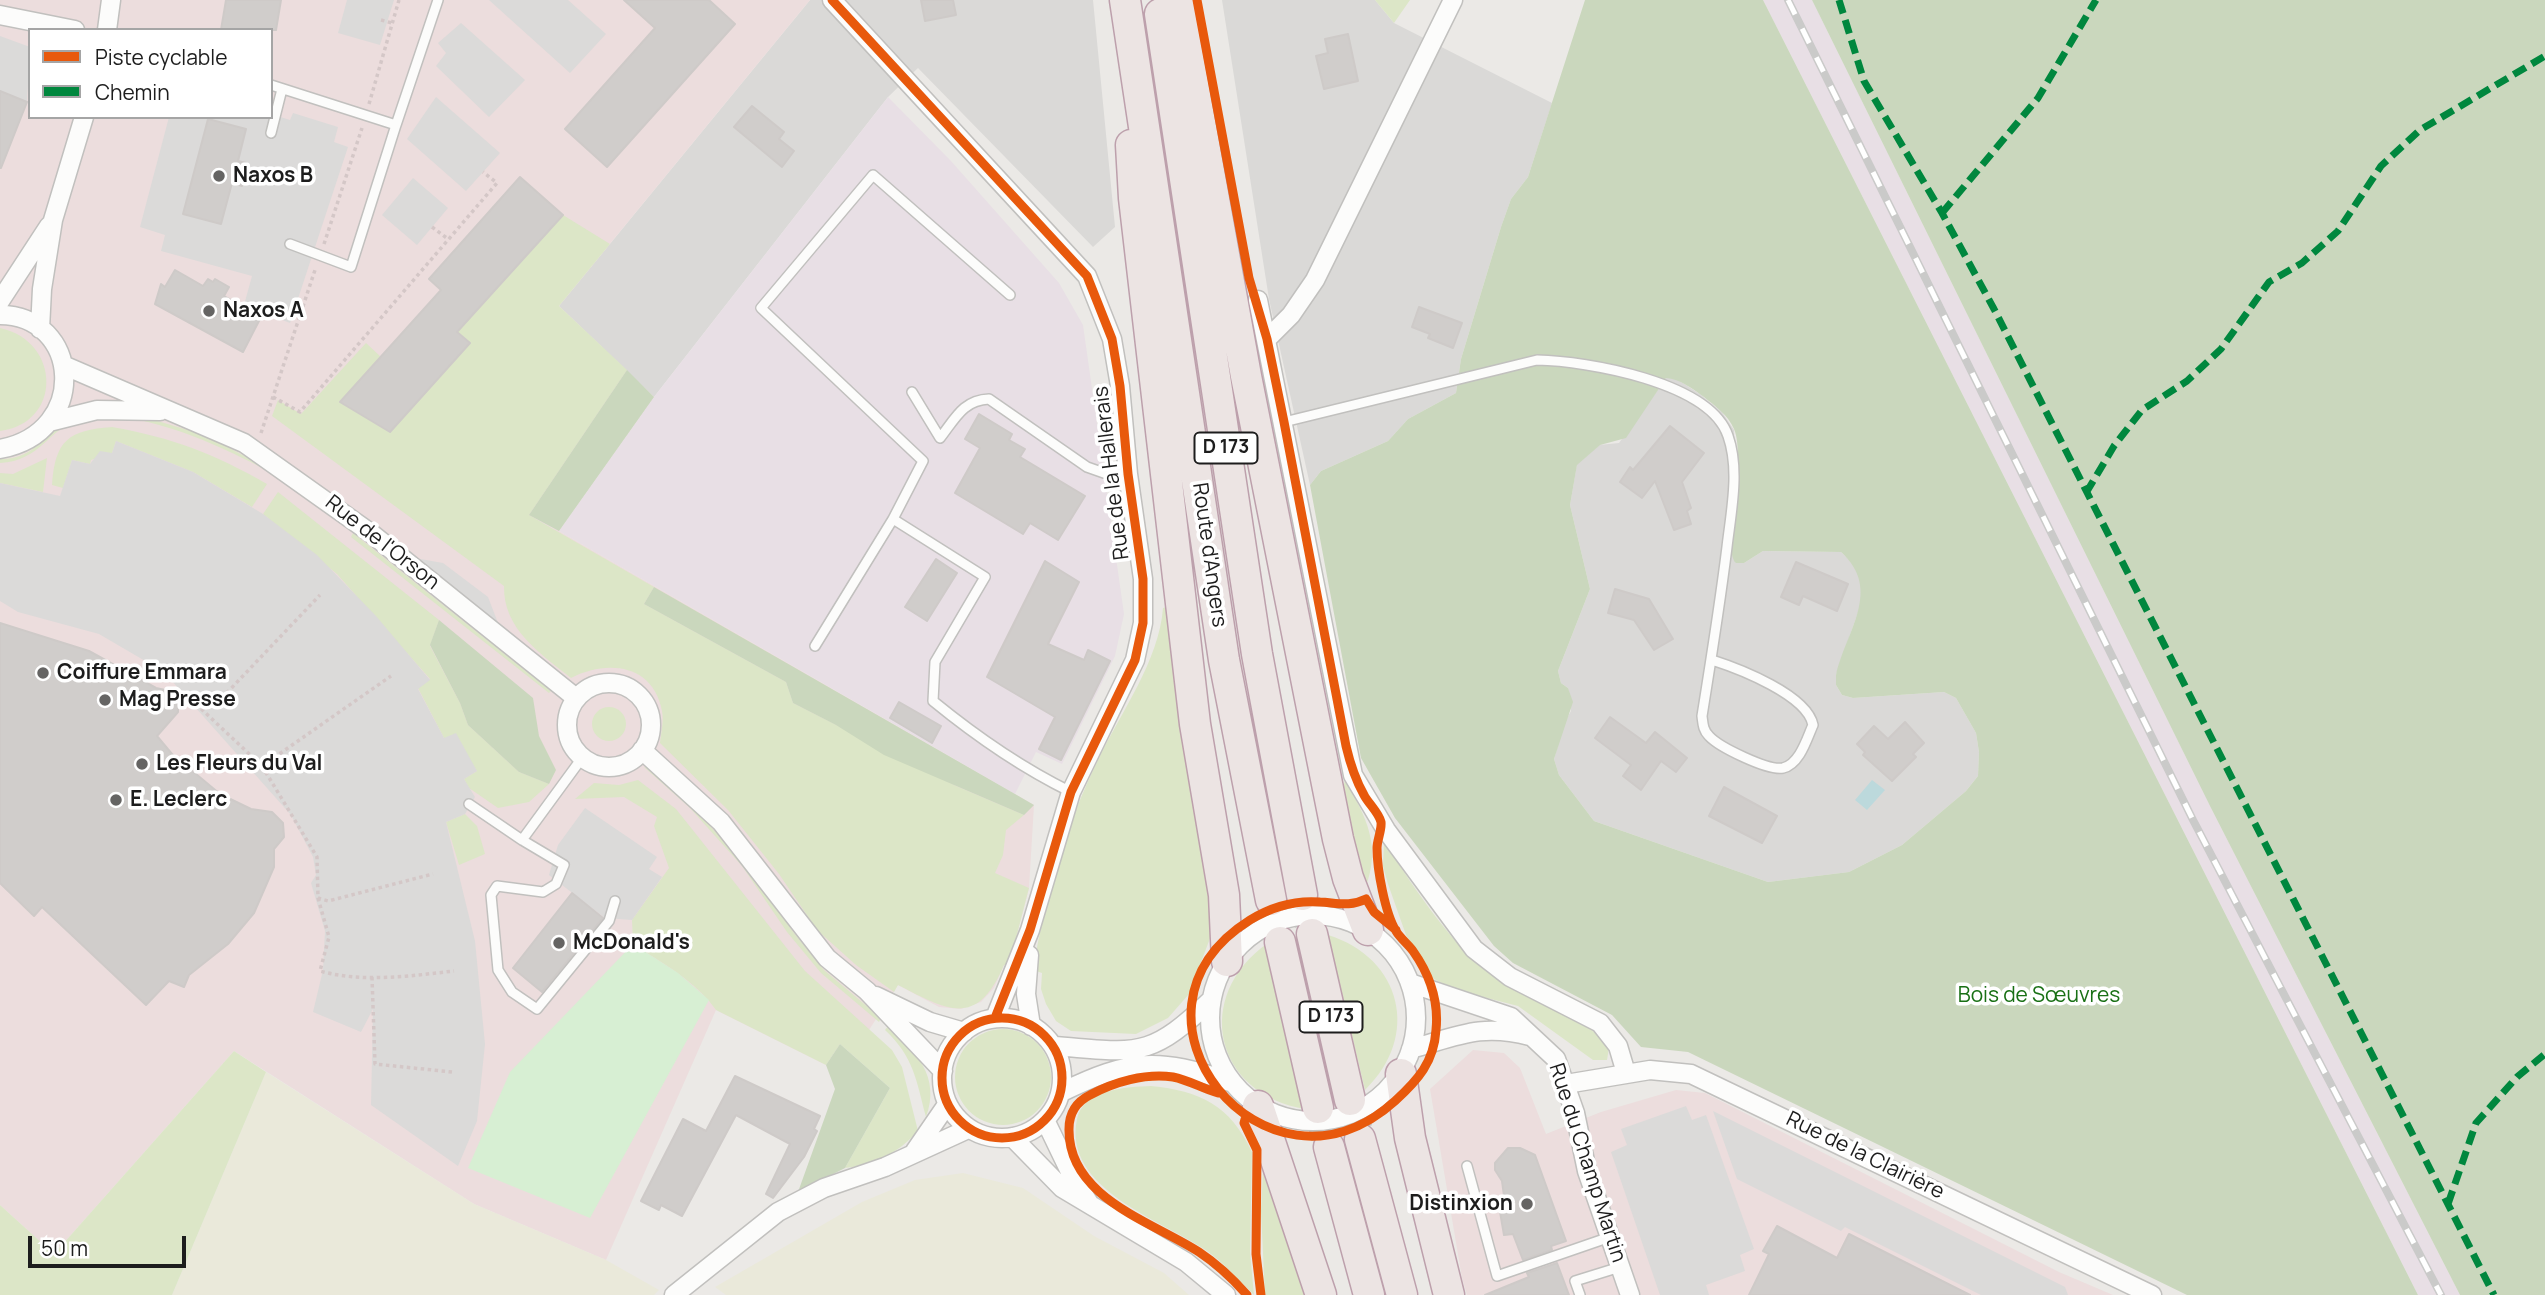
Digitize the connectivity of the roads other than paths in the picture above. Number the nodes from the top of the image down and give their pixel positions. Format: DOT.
graph roads {
  1 [pos="111,0"];
  2 [pos="438,0"];
  3 [pos="832,0"];
  4 [pos="1125,0"];
  5 [pos="1158,0"];
  6 [pos="1178,0"];
  7 [pos="1453,0"];
  8 [pos="0,15"];
  9 [pos="65,28"];
  10 [pos="107,28"];
  11 [pos="1135,65"];
  12 [pos="273,86"];
  13 [pos="282,89"];
  14 [pos="83,119"];
  15 [pos="396,125"];
  16 [pos="271,133"];
  17 [pos="53,220"];
  18 [pos="290,244"];
  19 [pos="1010,295"];
  20 [pos="1258,300"];
  21 [pos="0,301"];
  22 [pos="0,315"];
  23 [pos="40,329"];
  24 [pos="1267,339"];
  25 [pos="63,365"];
  26 [pos="912,392"];
  27 [pos="173,411"];
  28 [pos="53,421"];
  29 [pos="1284,422"];
  30 [pos="0,449"];
  31 [pos="1128,474"];
  32 [pos="893,519"];
  33 [pos="815,646"];
  34 [pos="1712,660"];
  35 [pos="576,698"];
  36 [pos="642,750"];
  37 [pos="582,758"];
  38 [pos="1071,792"];
  39 [pos="469,803"];
  40 [pos="522,840"];
  41 [pos="1302,895"];
  42 [pos="1271,900"];
  43 [pos="615,901"];
  44 [pos="1030,930"];
  45 [pos="1368,930"];
  46 [pos="1312,934"];
  47 [pos="1280,942"];
  48 [pos="1227,961"];
  49 [pos="1413,984"];
  50 [pos="867,991"];
  51 [pos="1212,999"];
  52 [pos="995,1018"];
  53 [pos="1031,1026"];
  54 [pos="964,1032"];
  55 [pos="1534,1037"];
  56 [pos="1053,1046"];
  57 [pos="1406,1061"];
  58 [pos="943,1071"];
  59 [pos="1626,1073"];
  60 [pos="1230,1082"];
  61 [pos="1566,1084"];
  62 [pos="1062,1092"];
  63 [pos="1350,1100"];
  64 [pos="946,1106"];
  65 [pos="1258,1106"];
  66 [pos="1318,1108"];
  67 [pos="1046,1122"];
  68 [pos="968,1129"];
  69 [pos="1012,1137"];
  70 [pos="1360,1139"];
  71 [pos="1329,1147"];
  72 [pos="915,1151"];
  73 [pos="1467,1166"];
  74 [pos="1093,1208"];
  75 [pos="1610,1237"];
  76 [pos="1620,1267"];
  77 [pos="1575,1281"];
  78 [pos="1564,1282"];
  79 [pos="2149,1294"];
  80 [pos="674,1295"];
  81 [pos="1226,1295"];
  82 [pos="1321,1295"];
  83 [pos="1369,1295"];
  84 [pos="1402,1295"];
  85 [pos="1449,1295"];
  86 [pos="1580,1295"];
  87 [pos="1630,1295"];
  1 -- 10 [label="street"];
  2 -- 15 [label="lane"];
  3 -- 31 [label="street, Rue de la Hallerais"];
  4 -- 11 [label="highway, Route d'Angers / D 173"];
  5 -- 41 [label="highway, Route d'Angers / D 173"];
  6 -- 45 [label="highway"];
  7 -- 24 [label="street"];
  8 -- 9 [label="street"];
  11 -- 42 [label="highway, Route d'Angers / D 173"];
  11 -- 48 [label="highway"];
  12 -- 13 [label="lane"];
  13 -- 15 [label="lane"];
  13 -- 16 [label="lane"];
  14 -- 17 [label="street"];
  15 -- 18 [label="lane"];
  17 -- 21 [label="street"];
  17 -- 23 [label="street"];
  19 -- 32 [label="lane"];
  20 -- 24 [label="street"];
  22 -- 23 [label="street"];
  23 -- 25 [label="street"];
  24 -- 29 [label="street"];
  25 -- 27 [label="street, Rue de l'Orson"];
  25 -- 28 [label="street"];
  26 -- 31 [label="lane"];
  27 -- 28 [label="street, Rue de l'Orson"];
  27 -- 35 [label="street, Rue de l'Orson"];
  28 -- 30 [label="street"];
  29 -- 34 [label="lane"];
  29 -- 59 [label="street"];
  31 -- 38 [label="street, Rue de la Hallerais"];
  32 -- 33 [label="lane"];
  32 -- 38 [label="lane"];
  34 -- 34 [label="lane"];
  35 -- 36 [label="street"];
  35 -- 37 [label="street"];
  36 -- 37 [label="street"];
  36 -- 50 [label="street"];
  37 -- 40 [label="lane"];
  38 -- 44 [label="street, Rue de la Hallerais"];
  39 -- 40 [label="lane"];
  40 -- 43 [label="lane"];
  44 -- 52 [label="street, Rue de la Hallerais"];
  44 -- 53 [label="street, Rue de la Hallerais"];
  45 -- 48 [label="street"];
  45 -- 49 [label="street"];
  46 -- 63 [label="highway, D 173"];
  47 -- 66 [label="highway, D 173"];
  48 -- 51 [label="street"];
  49 -- 55 [label="street, Rue du Champ Martin"];
  49 -- 57 [label="street"];
  50 -- 54 [label="street"];
  50 -- 58 [label="street"];
  51 -- 56 [label="street"];
  51 -- 60 [label="street"];
  52 -- 53 [label="street"];
  52 -- 54 [label="street"];
  53 -- 56 [label="street"];
  54 -- 58 [label="street"];
  55 -- 57 [label="street"];
  55 -- 61 [label="street, Rue du Champ Martin"];
  56 -- 62 [label="street"];
  57 -- 65 [label="street"];
  57 -- 85 [label="highway"];
  58 -- 64 [label="street"];
  59 -- 61 [label="street, Rue de la Clairière"];
  59 -- 79 [label="street, Rue de la Clairière"];
  60 -- 62 [label="street"];
  60 -- 65 [label="street"];
  61 -- 75 [label="street, Rue du Champ Martin"];
  62 -- 67 [label="street"];
  64 -- 68 [label="street"];
  64 -- 72 [label="street"];
  65 -- 82 [label="highway"];
  67 -- 69 [label="street"];
  67 -- 74 [label="street"];
  68 -- 69 [label="street"];
  68 -- 72 [label="street"];
  69 -- 74 [label="street"];
  70 -- 84 [label="highway"];
  71 -- 83 [label="highway"];
  72 -- 80 [label="street"];
  73 -- 75 [label="lane"];
  74 -- 81 [label="street"];
  75 -- 76 [label="street, Rue du Champ Martin"];
  76 -- 77 [label="lane"];
  76 -- 87 [label="street, Rue du Champ Martin"];
  77 -- 78 [label="lane"];
  77 -- 86 [label="lane"];
}
